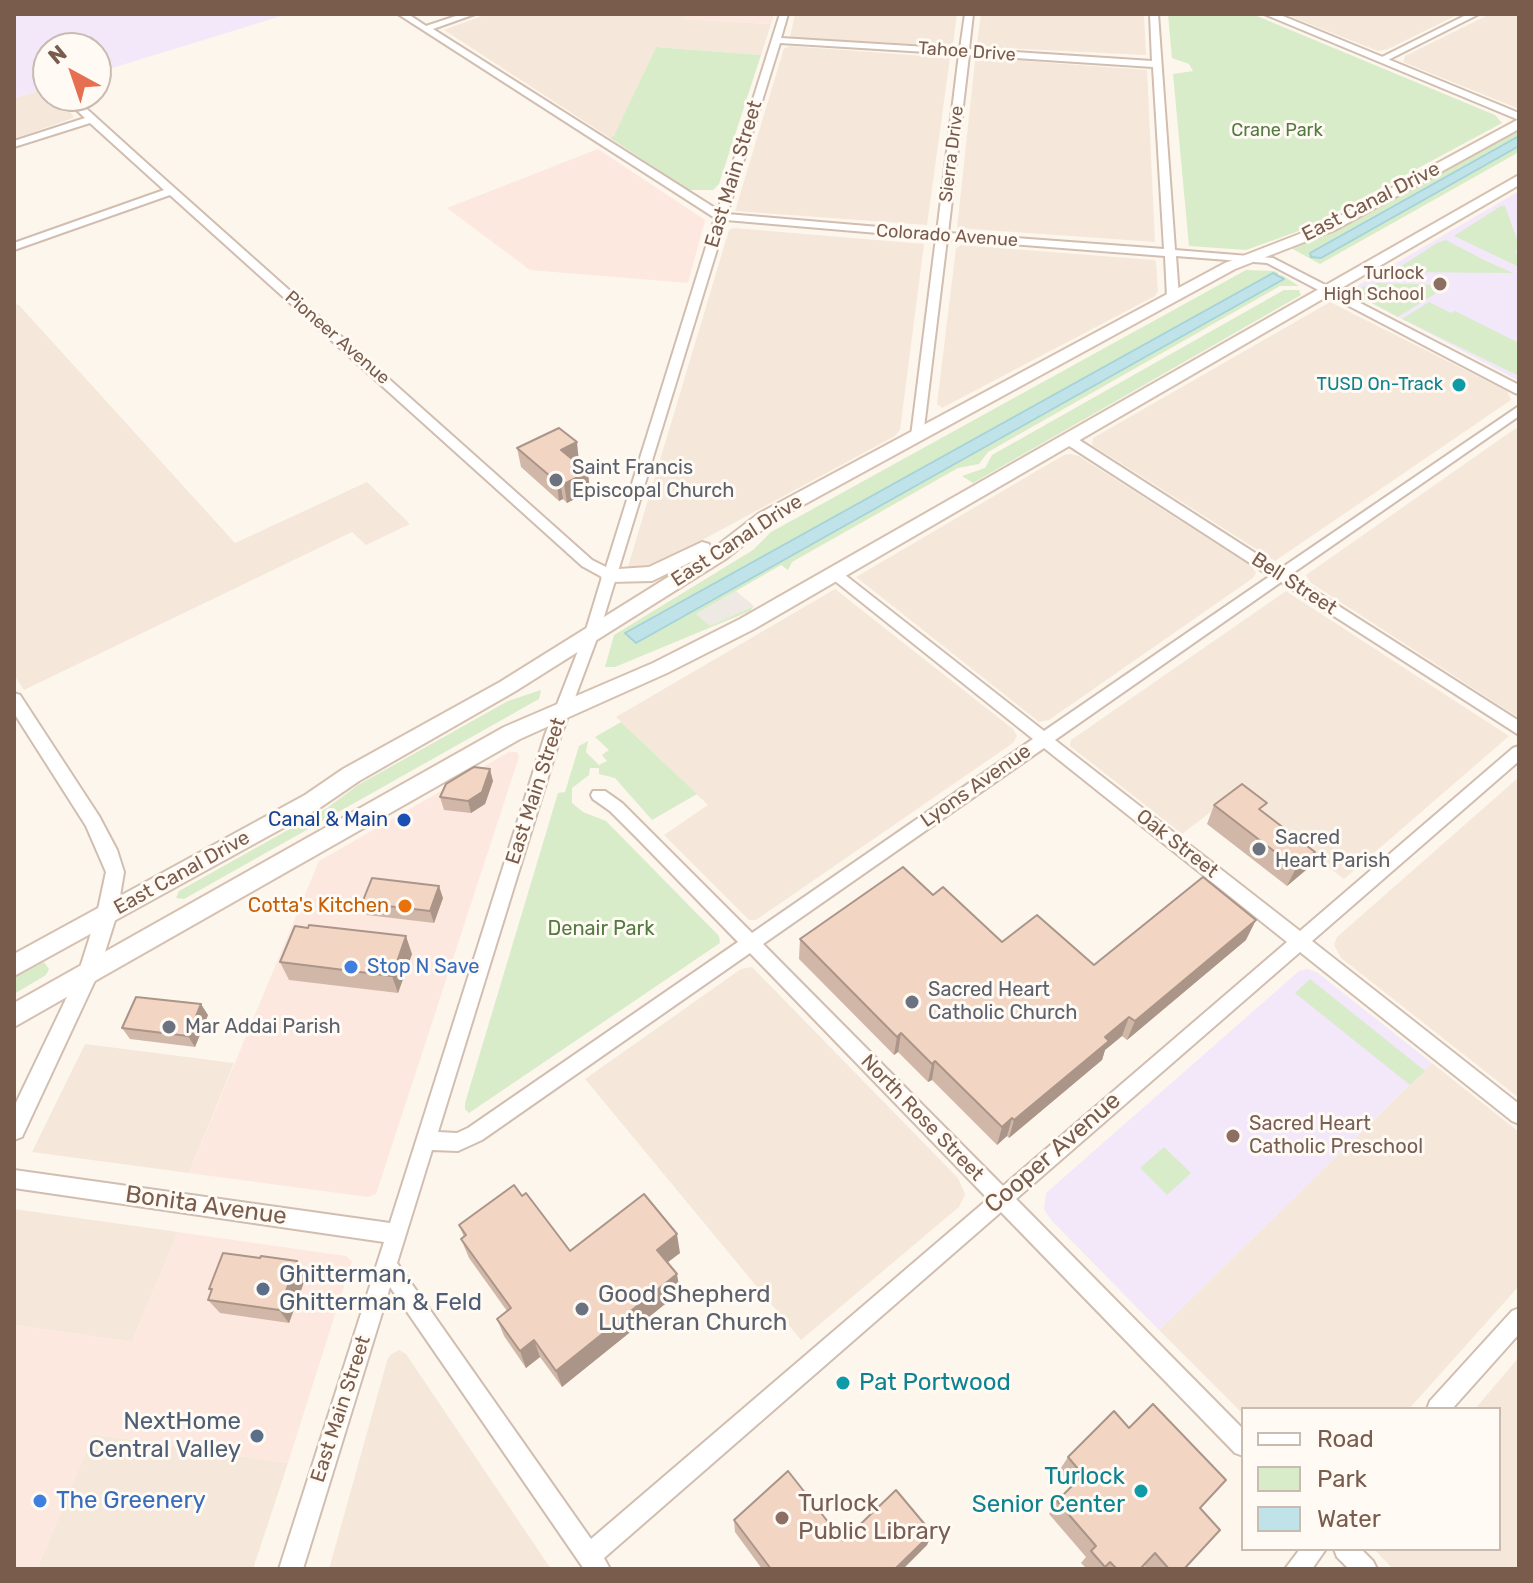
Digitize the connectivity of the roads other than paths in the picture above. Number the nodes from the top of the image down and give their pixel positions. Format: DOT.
graph roads {
  1 [pos="402,14"];
  2 [pos="471,14"];
  3 [pos="784,14"];
  4 [pos="969,14"];
  5 [pos="1154,14"];
  6 [pos="1269,14"];
  7 [pos="1475,14"];
  8 [pos="425,29"];
  9 [pos="776,40"];
  10 [pos="965,52"];
  11 [pos="1381,60"];
  12 [pos="1157,64"];
  13 [pos="84,112"];
  14 [pos="91,119"];
  15 [pos="1519,120"];
  16 [pos="14,144"];
  17 [pos="1519,179"];
  18 [pos="731,183"];
  19 [pos="172,191"];
  20 [pos="685,196"];
  21 [pos="720,216"];
  22 [pos="942,236"];
  23 [pos="14,247"];
  24 [pos="1170,253"];
  25 [pos="1249,258"];
  26 [pos="1328,289"];
  27 [pos="1173,297"];
  28 [pos="1519,390"];
  29 [pos="1519,410"];
  30 [pos="917,436"];
  31 [pos="1068,439"];
  32 [pos="765,518"];
  33 [pos="835,574"];
  34 [pos="610,575"];
  35 [pos="1280,575"];
  36 [pos="592,633"];
  37 [pos="14,699"];
  38 [pos="562,711"];
  39 [pos="1519,729"];
  40 [pos="1044,739"];
  41 [pos="1519,752"];
  42 [pos="599,795"];
  43 [pos="107,914"];
  44 [pos="1299,941"];
  45 [pos="751,943"];
  46 [pos="14,966"];
  47 [pos="88,974"];
  48 [pos="14,1016"];
  49 [pos="1519,1115"];
  50 [pos="14,1130"];
  51 [pos="426,1141"];
  52 [pos="14,1179"];
  53 [pos="1001,1198"];
  54 [pos="397,1234"];
  55 [pos="387,1265"];
  56 [pos="1519,1318"];
  57 [pos="1440,1407"];
  58 [pos="1241,1443"];
  59 [pos="1313,1551"];
  60 [pos="1347,1551"];
  61 [pos="594,1563"];
  62 [pos="291,1569"];
  63 [pos="1297,1569"];
  64 [pos="1365,1569"];
  1 -- 8 [label="street, Colorado Avenue"];
  2 -- 8 [label="street"];
  3 -- 9 [label="street, East Main Street"];
  4 -- 10 [label="street, Sierra Drive"];
  5 -- 12 [label="street"];
  6 -- 11 [label="street"];
  7 -- 11 [label="street"];
  8 -- 20 [label="street, Colorado Avenue"];
  9 -- 10 [label="street, Tahoe Drive"];
  9 -- 18 [label="street, East Main Street"];
  10 -- 12 [label="street, Tahoe Drive"];
  10 -- 22 [label="street, Sierra Drive"];
  11 -- 15 [label="street"];
  12 -- 24 [label="street"];
  13 -- 14 [label="street, Pioneer Avenue"];
  14 -- 16 [label="street"];
  14 -- 19 [label="street, Pioneer Avenue"];
  15 -- 25 [label="main road, East Canal Drive"];
  17 -- 26 [label="main road, East Canal Drive"];
  18 -- 20 [label="street"];
  18 -- 21 [label="street, East Main Street"];
  19 -- 23 [label="street"];
  19 -- 34 [label="street, Pioneer Avenue"];
  20 -- 21 [label="street, Colorado Avenue"];
  21 -- 22 [label="street, Colorado Avenue"];
  21 -- 34 [label="street, East Main Street"];
  22 -- 24 [label="street, Colorado Avenue"];
  22 -- 30 [label="street, Sierra Drive"];
  24 -- 25 [label="street, Colorado Avenue"];
  24 -- 27 [label="street"];
  25 -- 26 [label="street, Colorado Avenue"];
  25 -- 27 [label="main road, East Canal Drive"];
  26 -- 28 [label="street, Colorado Avenue"];
  26 -- 31 [label="main road, East Canal Drive"];
  27 -- 30 [label="main road, East Canal Drive"];
  29 -- 35 [label="street, Lyons Avenue"];
  30 -- 32 [label="main road, East Canal Drive"];
  31 -- 33 [label="main road, East Canal Drive"];
  31 -- 35 [label="street, Bell Street"];
  32 -- 34 [label="main road"];
  32 -- 36 [label="main road, East Canal Drive"];
  33 -- 38 [label="main road, East Canal Drive"];
  33 -- 40 [label="street, Oak Street"];
  34 -- 36 [label="street, East Main Street"];
  35 -- 39 [label="street, Bell Street"];
  35 -- 40 [label="street, Lyons Avenue"];
  36 -- 38 [label="street, East Main Street"];
  36 -- 43 [label="main road, East Canal Drive"];
  37 -- 43 [label="street"];
  38 -- 47 [label="main road, East Canal Drive"];
  38 -- 51 [label="street, East Main Street"];
  40 -- 44 [label="street, Oak Street"];
  40 -- 45 [label="street, Lyons Avenue"];
  41 -- 44 [label="street, Cooper Avenue"];
  42 -- 45 [label="street, North Rose Street"];
  43 -- 46 [label="main road, East Canal Drive"];
  43 -- 47 [label="street"];
  44 -- 49 [label="street, Oak Street"];
  44 -- 53 [label="street, Cooper Avenue"];
  45 -- 51 [label="street, Lyons Avenue"];
  45 -- 53 [label="street, North Rose Street"];
  47 -- 48 [label="main road, East Canal Drive"];
  47 -- 50 [label="street"];
  51 -- 54 [label="street, East Main Street"];
  52 -- 54 [label="street, Bonita Avenue"];
  53 -- 58 [label="street, North Rose Street"];
  53 -- 61 [label="street, Cooper Avenue"];
  54 -- 55 [label="street, East Main Street"];
  55 -- 61 [label="street"];
  55 -- 62 [label="street, East Main Street"];
  56 -- 57 [label="street"];
  59 -- 63 [label="street"];
  60 -- 64 [label="street"];
}
